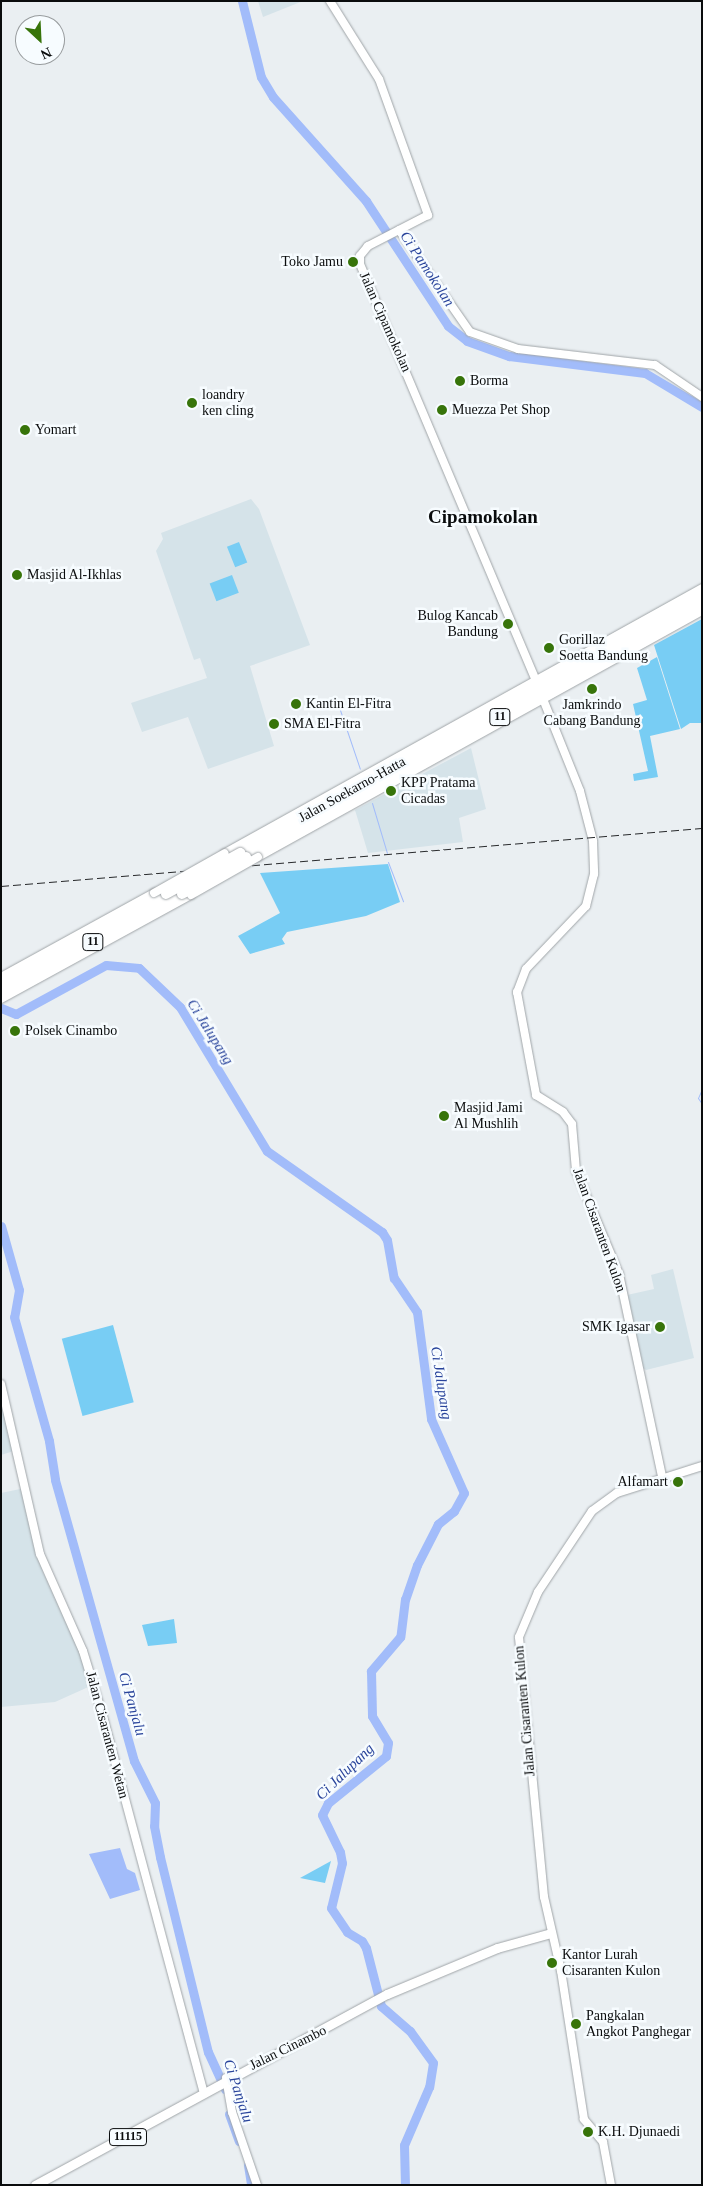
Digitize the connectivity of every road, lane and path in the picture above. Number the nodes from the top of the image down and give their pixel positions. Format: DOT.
graph roads {
  1 [pos="330,1"];
  2 [pos="397,231"];
  3 [pos="702,396"];
  4 [pos="702,588"];
  5 [pos="702,595"];
  6 [pos="702,605"];
  7 [pos="702,611"];
  8 [pos="669,613"];
  9 [pos="649,618"];
  10 [pos="536,680"];
  11 [pos="543,699"];
  12 [pos="482,710"];
  13 [pos="467,725"];
  14 [pos="315,825"];
  15 [pos="298,828"];
  16 [pos="243,855"];
  17 [pos="187,894"];
  18 [pos="1,977"];
  19 [pos="3,992"];
  20 [pos="1,1384"];
  21 [pos="702,1466"];
  22 [pos="662,1476"];
  23 [pos="551,1933"];
  24 [pos="222,2080"];
  25 [pos="202,2091"];
  26 [pos="36,2184"];
  27 [pos="257,2185"];
  28 [pos="611,2185"];
  1 -- 2 [label="main road, Jalan Cipamokolan"];
  2 -- 3 [label="main road"];
  2 -- 10 [label="main road, Jalan Cipamokolan"];
  4 -- 9 [label="main road"];
  5 -- 8 [label="highway, Jalan Soekarno-Hatta / 11"];
  6 -- 15 [label="highway, Jalan Soekarno-Hatta / 11"];
  7 -- 11 [label="main road"];
  8 -- 9 [label="highway"];
  8 -- 13 [label="highway, Jalan Soekarno-Hatta / 11"];
  9 -- 10 [label="main road"];
  10 -- 12 [label="main road, Jalan Soekarno-Hatta"];
  11 -- 14 [label="main road, Jalan Soekarno-Hatta"];
  11 -- 22 [label="main road, Jalan Cisaranten Kulon"];
  12 -- 13 [label="highway"];
  12 -- 18 [label="main road, Jalan Soekarno-Hatta, bridge"];
  13 -- 16 [label="highway, Jalan Soekarno-Hatta / 11"];
  14 -- 15 [label="highway"];
  14 -- 17 [label="main road, Jalan Soekarno-Hatta, bridge"];
  15 -- 16 [label="highway, Jalan Soekarno-Hatta / 11"];
  16 -- 17 [label="highway, Jalan Soekarno-Hatta / 11, bridge"];
  16 -- 19 [label="highway, Jalan Soekarno-Hatta / 11, bridge"];
  17 -- 19 [label="highway, Jalan Soekarno-Hatta / 11"];
  20 -- 25 [label="main road, Jalan Cisaranten Wetan"];
  21 -- 22 [label="main road"];
  22 -- 23 [label="main road, Jalan Cisaranten Kulon"];
  23 -- 24 [label="main road, Jalan Cinambo / 11115"];
  23 -- 28 [label="main road, Jalan Cisaranten Kulon"];
  24 -- 25 [label="main road, Jalan Cinambo / 11115"];
  24 -- 27 [label="main road"];
  25 -- 26 [label="main road, Jalan Cinambo / 11115"];
}
